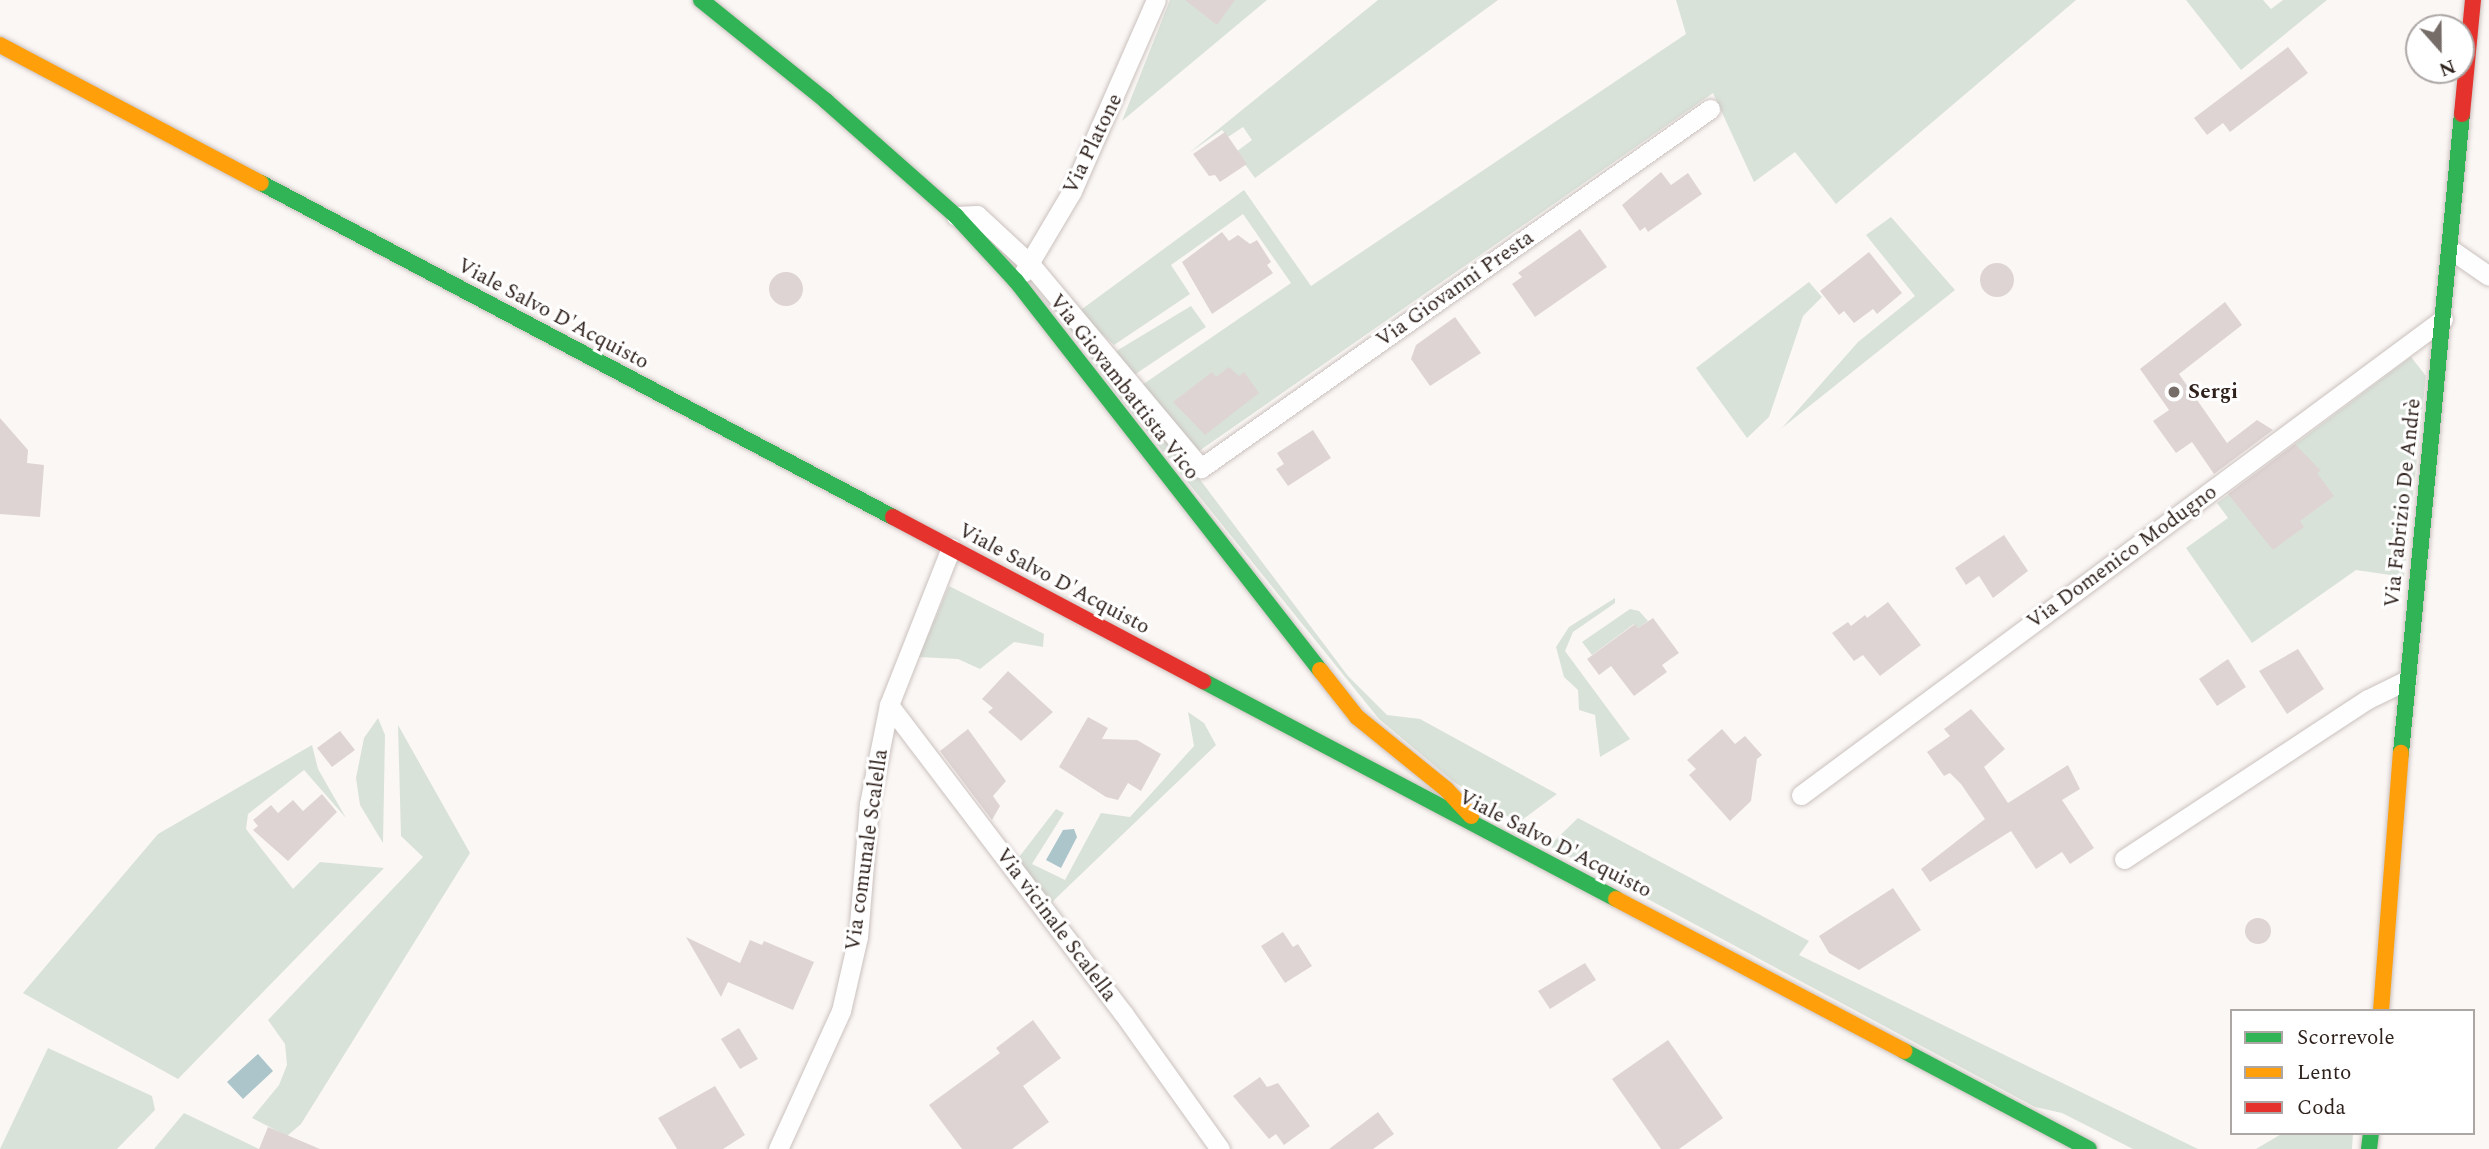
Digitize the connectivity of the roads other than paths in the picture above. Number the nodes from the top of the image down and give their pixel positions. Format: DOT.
graph roads {
  1 [pos="701,0"];
  2 [pos="1156,0"];
  3 [pos="2473,0"];
  4 [pos="0,45"];
  5 [pos="1710,109"];
  6 [pos="956,216"];
  7 [pos="2450,249"];
  8 [pos="1031,265"];
  9 [pos="2489,276"];
  10 [pos="1016,281"];
  11 [pos="2443,319"];
  12 [pos="951,548"];
  13 [pos="2407,680"];
  14 [pos="889,705"];
  15 [pos="1357,718"];
  16 [pos="1362,769"];
  17 [pos="1801,794"];
  18 [pos="1483,830"];
  19 [pos="2124,859"];
  20 [pos="2381,1009"];
  21 [pos="778,1149"];
  22 [pos="1220,1149"];
  23 [pos="2089,1149"];
  1 -- 6 [label="street, Via Giovambattista Vico"];
  2 -- 8 [label="street, Via Platone"];
  3 -- 7 [label="street, Via Fabrizio De Andrè"];
  4 -- 12 [label="street, Viale Salvo D'Acquisto"];
  5 -- 8 [label="street, Via Giovanni Presta"];
  6 -- 8 [label="street"];
  6 -- 10 [label="street, Via Giovambattista Vico"];
  7 -- 9 [label="street"];
  7 -- 11 [label="street, Via Fabrizio De Andrè"];
  8 -- 10 [label="street, Via Platone"];
  10 -- 15 [label="street, Via Giovambattista Vico"];
  11 -- 13 [label="street, Via Fabrizio De Andrè"];
  11 -- 17 [label="street, Via Domenico Modugno"];
  12 -- 14 [label="street, Via comunale Scalella"];
  12 -- 16 [label="street, Viale Salvo D'Acquisto"];
  13 -- 19 [label="street"];
  13 -- 20 [label="street, Via Fabrizio De Andrè"];
  14 -- 21 [label="street, Via comunale Scalella"];
  14 -- 22 [label="street, Via vicinale Scalella"];
  15 -- 16 [label="street"];
  15 -- 18 [label="street, Via Giovambattista Vico"];
  16 -- 18 [label="street, Viale Salvo D'Acquisto"];
  18 -- 23 [label="street, Viale Salvo D'Acquisto"];
}
